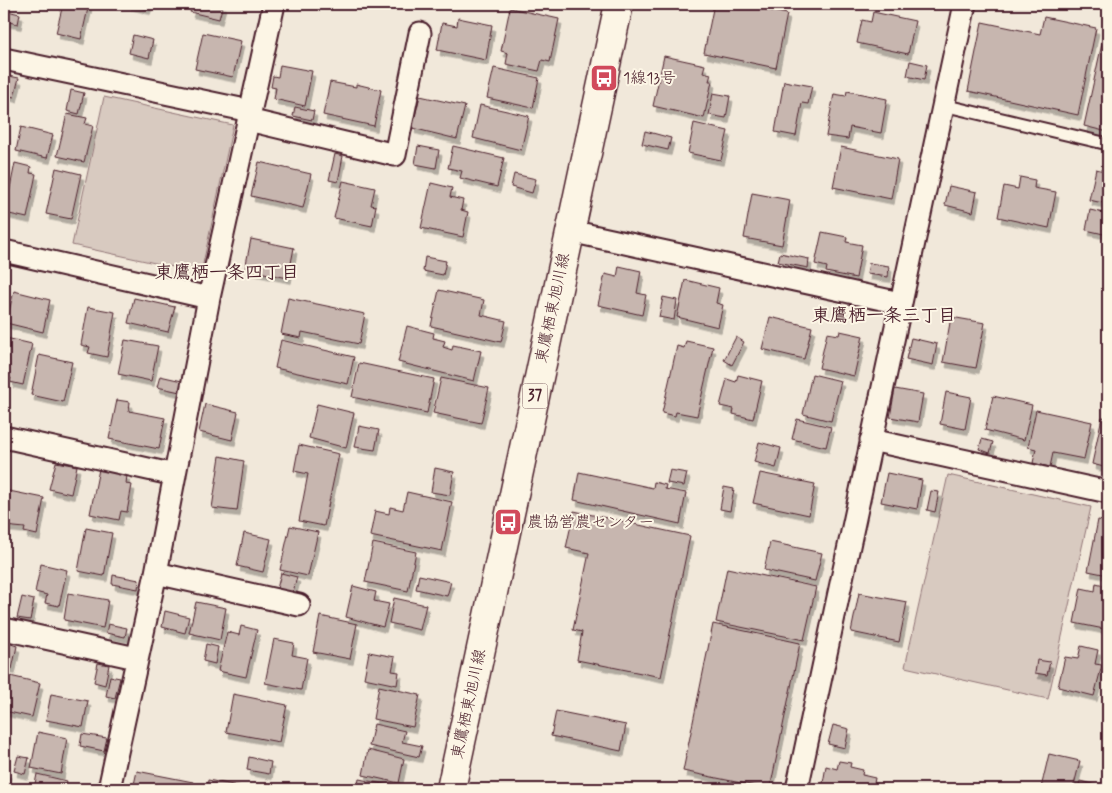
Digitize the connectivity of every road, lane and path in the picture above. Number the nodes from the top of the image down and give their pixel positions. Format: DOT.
graph roads {
  1 [pos="274,4"];
  2 [pos="619,4"];
  3 [pos="965,4"];
  4 [pos="420,34"];
  5 [pos="4,59"];
  6 [pos="943,105"];
  7 [pos="249,115"];
  8 [pos="1108,144"];
  9 [pos="570,231"];
  10 [pos="4,251"];
  11 [pos="209,298"];
  12 [pos="900,303"];
  13 [pos="4,437"];
  14 [pos="871,440"];
  15 [pos="175,475"];
  16 [pos="1108,492"];
  17 [pos="156,573"];
  18 [pos="299,605"];
  19 [pos="4,629"];
  20 [pos="136,658"];
  21 [pos="109,789"];
  22 [pos="451,789"];
  23 [pos="796,789"];
  1 -- 7 [label="street"];
  2 -- 9 [label="main road, 東鷹栖東旭川線 / 37"];
  3 -- 6 [label="street"];
  4 -- 7 [label="street"];
  5 -- 7 [label="street"];
  6 -- 8 [label="lane"];
  6 -- 12 [label="street"];
  7 -- 11 [label="street"];
  9 -- 12 [label="street"];
  9 -- 22 [label="main road, 東鷹栖東旭川線 / 37"];
  10 -- 11 [label="street"];
  11 -- 15 [label="street"];
  12 -- 14 [label="street"];
  13 -- 15 [label="street"];
  14 -- 16 [label="street"];
  14 -- 23 [label="street"];
  15 -- 17 [label="street"];
  17 -- 18 [label="street"];
  17 -- 20 [label="street"];
  19 -- 20 [label="street"];
  20 -- 21 [label="street"];
}
